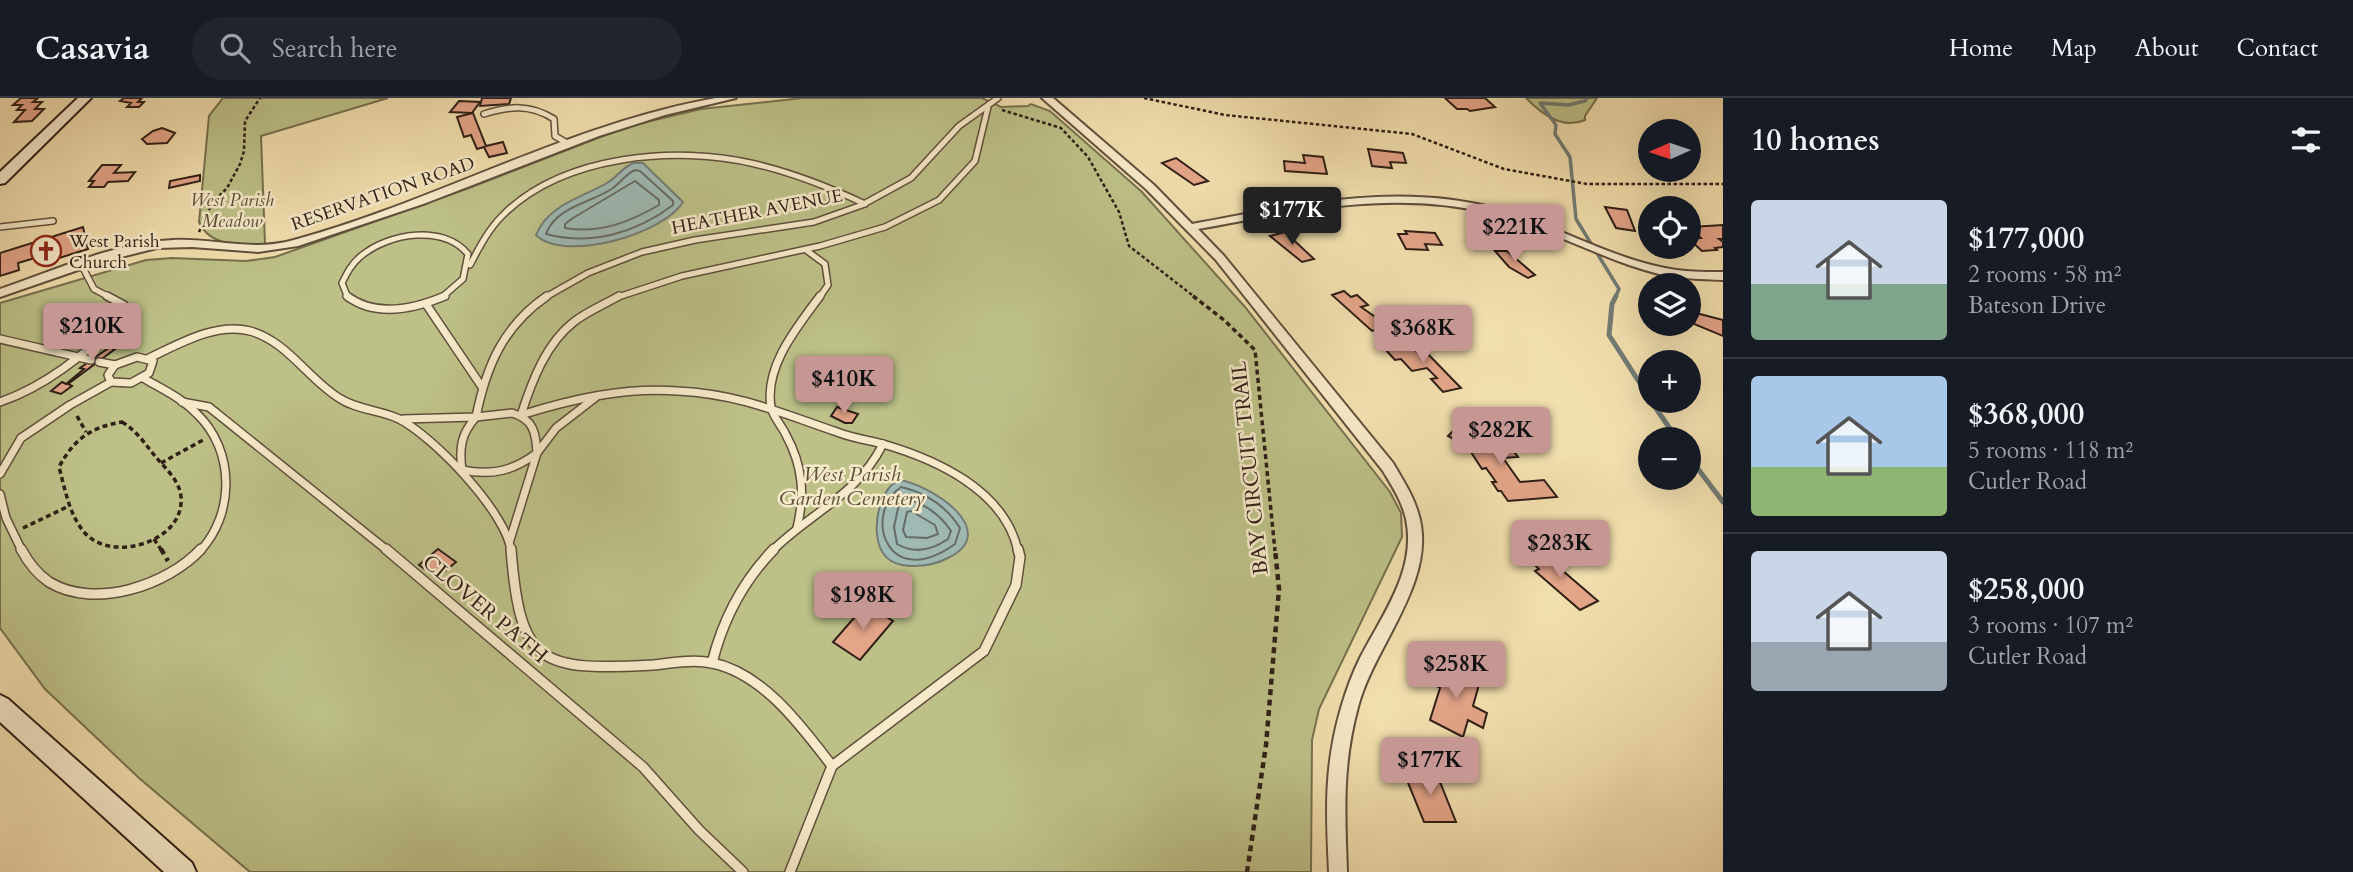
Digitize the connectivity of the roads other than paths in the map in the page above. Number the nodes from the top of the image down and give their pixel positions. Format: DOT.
graph roads {
  1 [pos="85,98"];
  2 [pos="731,98"];
  3 [pos="998,98"];
  4 [pos="1047,98"];
  5 [pos="988,107"];
  6 [pos="484,114"];
  7 [pos="566,144"];
  8 [pos="0,180"];
  9 [pos="865,204"];
  10 [pos="53,221"];
  11 [pos="0,227"];
  12 [pos="1191,227"];
  13 [pos="806,250"];
  14 [pos="470,265"];
  15 [pos="82,266"];
  16 [pos="1723,276"];
  17 [pos="0,293"];
  18 [pos="426,304"];
  19 [pos="0,339"];
  20 [pos="76,356"];
  21 [pos="149,358"];
  22 [pos="91,360"];
  23 [pos="99,362"];
  24 [pos="115,365"];
  25 [pos="143,378"];
  26 [pos="111,382"];
  27 [pos="482,387"];
  28 [pos="602,394"];
  29 [pos="0,402"];
  30 [pos="182,402"];
  31 [pos="771,408"];
  32 [pos="521,415"];
  33 [pos="476,416"];
  34 [pos="401,419"];
  35 [pos="883,444"];
  36 [pos="537,453"];
  37 [pos="461,470"];
  38 [pos="0,474"];
  39 [pos="0,494"];
  40 [pos="797,528"];
  41 [pos="510,540"];
  42 [pos="712,663"];
  43 [pos="0,706"];
  44 [pos="832,766"];
  45 [pos="183,872"];
  46 [pos="743,872"];
  47 [pos="790,872"];
  48 [pos="1338,872"];
  1 -- 8 [label="main road"];
  2 -- 7 [label="street, RESERVATION ROAD"];
  3 -- 5 [label="lane, HEATHER AVENUE"];
  4 -- 12 [label="street"];
  5 -- 9 [label="lane, HEATHER AVENUE"];
  5 -- 13 [label="lane"];
  6 -- 7 [label="lane"];
  7 -- 15 [label="street, RESERVATION ROAD"];
  9 -- 14 [label="lane"];
  9 -- 27 [label="lane, HEATHER AVENUE"];
  10 -- 11 [label="lane"];
  12 -- 16 [label="street"];
  12 -- 48 [label="street"];
  13 -- 31 [label="lane"];
  13 -- 32 [label="lane"];
  14 -- 18 [label="lane"];
  14 -- 18 [label="lane"];
  15 -- 17 [label="street, RESERVATION ROAD"];
  15 -- 20 [label="lane"];
  18 -- 27 [label="lane"];
  19 -- 20 [label="lane"];
  20 -- 22 [label="lane"];
  20 -- 29 [label="lane"];
  21 -- 24 [label="lane"];
  21 -- 25 [label="lane"];
  21 -- 34 [label="lane"];
  23 -- 24 [label="lane"];
  24 -- 26 [label="lane"];
  25 -- 26 [label="lane"];
  25 -- 30 [label="lane"];
  26 -- 38 [label="lane"];
  27 -- 33 [label="lane, HEATHER AVENUE"];
  28 -- 31 [label="lane"];
  28 -- 32 [label="lane"];
  28 -- 36 [label="lane"];
  30 -- 39 [label="lane"];
  30 -- 46 [label="lane, CLOVER PATH"];
  31 -- 35 [label="lane"];
  31 -- 40 [label="lane"];
  32 -- 33 [label="lane"];
  32 -- 36 [label="lane"];
  33 -- 34 [label="lane"];
  33 -- 37 [label="lane"];
  34 -- 37 [label="lane"];
  35 -- 40 [label="lane"];
  35 -- 44 [label="lane"];
  36 -- 37 [label="lane"];
  36 -- 41 [label="lane"];
  37 -- 41 [label="lane"];
  40 -- 42 [label="lane"];
  41 -- 42 [label="lane"];
  42 -- 44 [label="lane"];
  43 -- 45 [label="main road"];
  44 -- 47 [label="lane"];
}
